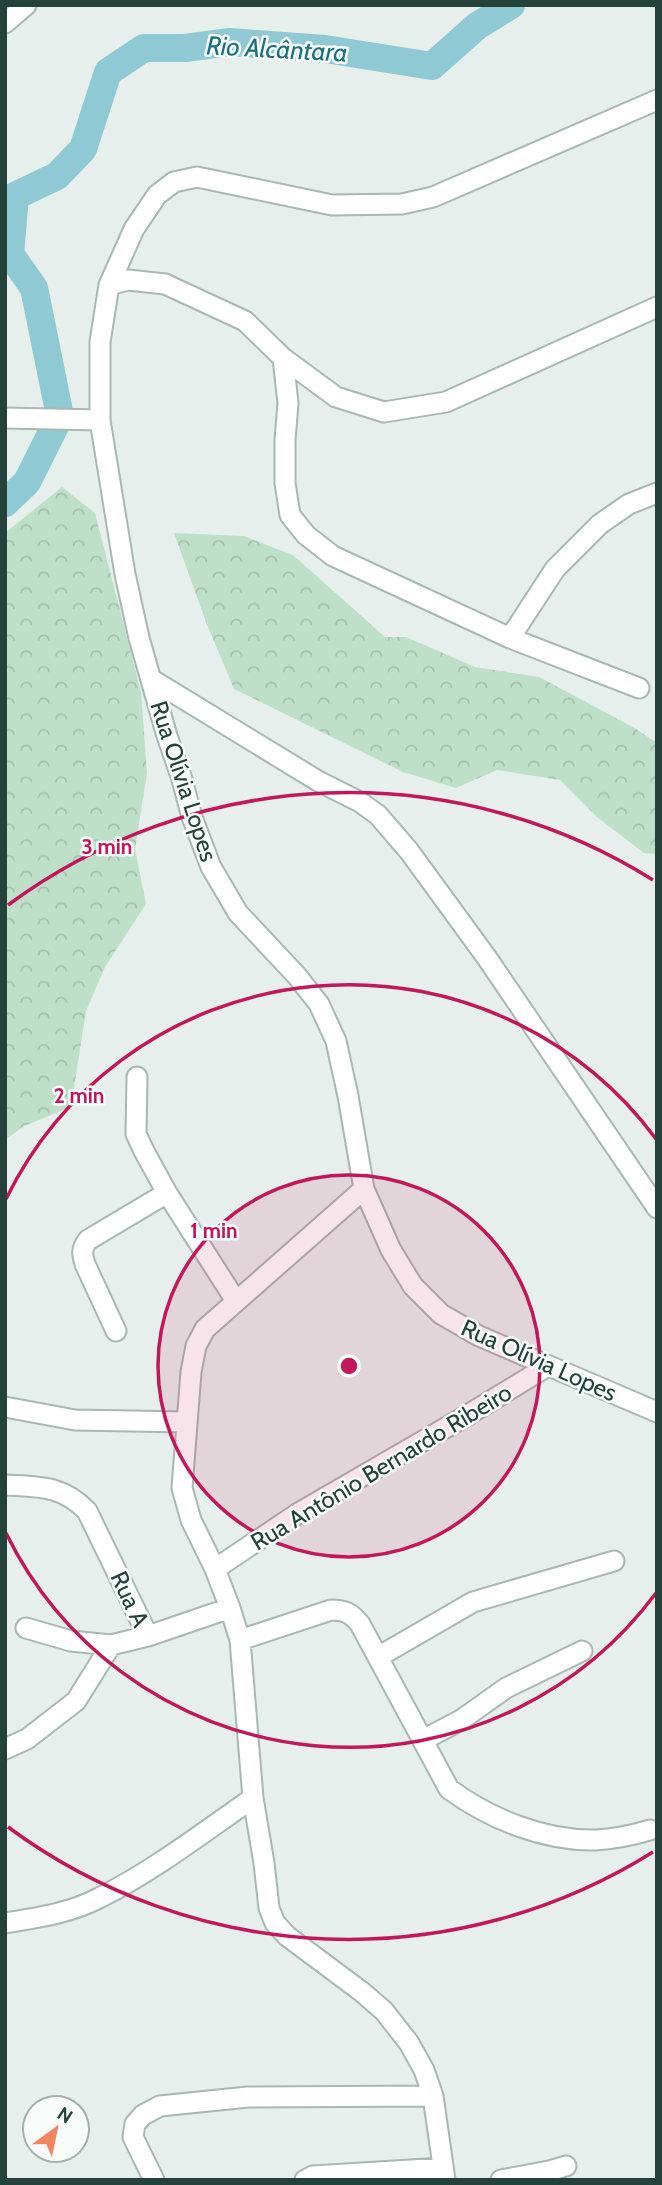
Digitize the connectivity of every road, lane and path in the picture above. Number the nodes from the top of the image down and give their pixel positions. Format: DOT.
graph roads {
  1 [pos="26,5"];
  2 [pos="5,23"];
  3 [pos="657,100"];
  4 [pos="109,285"];
  5 [pos="657,307"];
  6 [pos="283,358"];
  7 [pos="5,418"];
  8 [pos="100,420"];
  9 [pos="657,493"];
  10 [pos="509,638"];
  11 [pos="151,679"];
  12 [pos="639,688"];
  13 [pos="137,1077"];
  14 [pos="364,1189"];
  15 [pos="167,1193"];
  16 [pos="657,1208"];
  17 [pos="236,1301"];
  18 [pos="116,1331"];
  19 [pos="548,1366"];
  20 [pos="5,1407"];
  21 [pos="657,1412"];
  22 [pos="187,1422"];
  23 [pos="5,1485"];
  24 [pos="614,1561"];
  25 [pos="215,1569"];
  26 [pos="230,1608"];
  27 [pos="26,1628"];
  28 [pos="148,1636"];
  29 [pos="240,1640"];
  30 [pos="111,1645"];
  31 [pos="582,1651"];
  32 [pos="378,1657"];
  33 [pos="422,1740"];
  34 [pos="5,1749"];
  35 [pos="253,1798"];
  36 [pos="650,1830"];
  37 [pos="5,1923"];
  38 [pos="433,2096"];
  39 [pos="566,2166"];
  40 [pos="444,2174"];
  41 [pos="153,2180"];
  42 [pos="305,2180"];
  43 [pos="501,2180"];
  1 -- 2 [label="street"];
  3 -- 4 [label="street, Rua Olívia Lopes"];
  4 -- 6 [label="street"];
  4 -- 8 [label="street, Rua Olívia Lopes"];
  5 -- 6 [label="street"];
  6 -- 10 [label="street"];
  7 -- 8 [label="street"];
  8 -- 11 [label="street, Rua Olívia Lopes"];
  9 -- 10 [label="street"];
  10 -- 12 [label="street"];
  11 -- 14 [label="street, Rua Olívia Lopes"];
  11 -- 16 [label="street"];
  13 -- 15 [label="street"];
  14 -- 17 [label="street"];
  14 -- 19 [label="street, Rua Olívia Lopes"];
  15 -- 17 [label="street"];
  15 -- 18 [label="street"];
  17 -- 22 [label="street"];
  19 -- 21 [label="street, Rua Olívia Lopes"];
  19 -- 25 [label="street, Rua Antônio Bernardo Ribeiro"];
  20 -- 22 [label="street"];
  22 -- 25 [label="street"];
  23 -- 28 [label="street, Rua A"];
  24 -- 32 [label="street"];
  25 -- 26 [label="street"];
  26 -- 28 [label="street"];
  26 -- 29 [label="street"];
  27 -- 30 [label="street"];
  28 -- 30 [label="street, Rua A"];
  29 -- 32 [label="street"];
  29 -- 35 [label="street"];
  30 -- 34 [label="street, Rua A"];
  31 -- 33 [label="street"];
  32 -- 33 [label="street"];
  33 -- 36 [label="street"];
  35 -- 37 [label="street"];
  35 -- 38 [label="street"];
  38 -- 40 [label="street"];
  38 -- 41 [label="street"];
  39 -- 43 [label="street"];
  40 -- 42 [label="street"];
}
